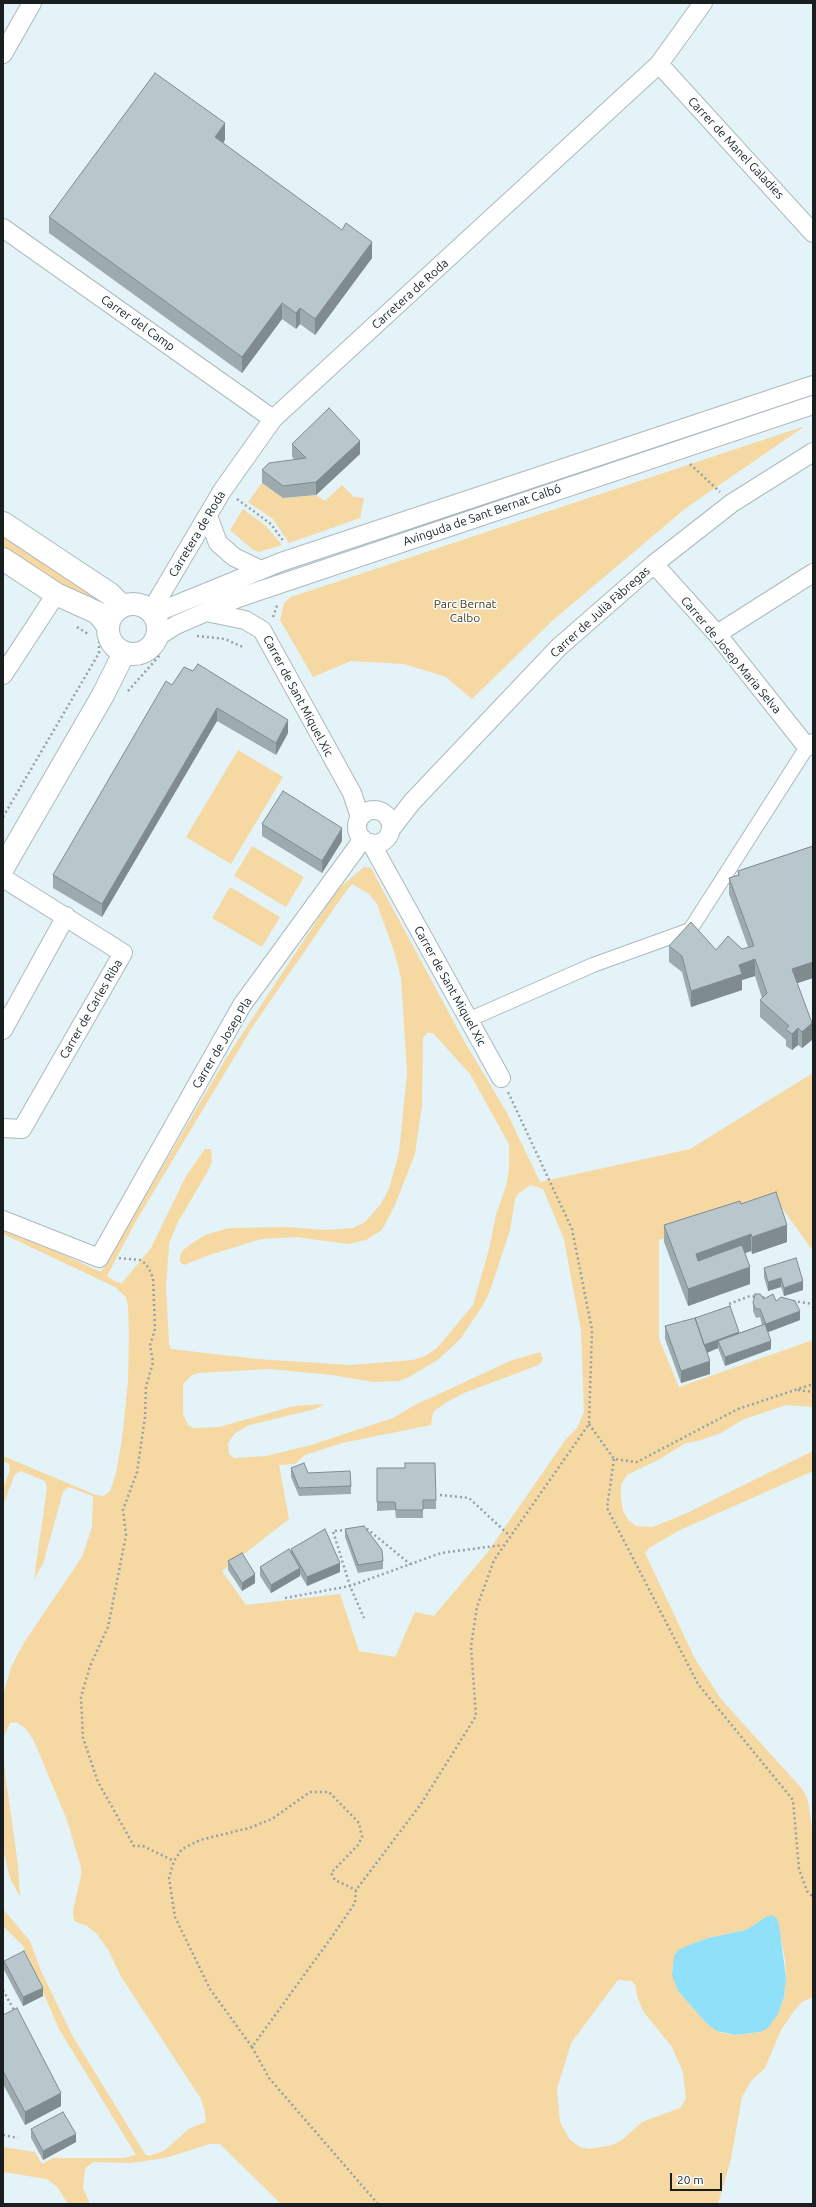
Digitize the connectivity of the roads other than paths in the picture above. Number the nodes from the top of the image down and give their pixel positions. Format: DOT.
graph roads {
  1 [pos="32,3"];
  2 [pos="703,3"];
  3 [pos="3,54"];
  4 [pos="659,64"];
  5 [pos="3,228"];
  6 [pos="813,233"];
  7 [pos="813,385"];
  8 [pos="813,405"];
  9 [pos="273,419"];
  10 [pos="813,452"];
  11 [pos="208,516"];
  12 [pos="3,523"];
  13 [pos="3,559"];
  14 [pos="654,564"];
  15 [pos="261,570"];
  16 [pos="813,573"];
  17 [pos="56,594"];
  18 [pos="122,606"];
  19 [pos="206,612"];
  20 [pos="152,613"];
  21 [pos="103,633"];
  22 [pos="717,634"];
  23 [pos="159,647"];
  24 [pos="124,652"];
  25 [pos="3,675"];
  26 [pos="810,745"];
  27 [pos="412,802"];
  28 [pos="377,810"];
  29 [pos="360,817"];
  30 [pos="389,833"];
  31 [pos="367,841"];
  32 [pos="3,868"];
  33 [pos="389,873"];
  34 [pos="3,878"];
  35 [pos="66,916"];
  36 [pos="468,1020"];
  37 [pos="3,1030"];
  38 [pos="501,1078"];
  39 [pos="3,1128"];
  40 [pos="3,1220"];
  1 -- 3 [label="street"];
  2 -- 4 [label="street, Carretera de Roda"];
  4 -- 6 [label="street, Carrer de Manel Galadies"];
  4 -- 9 [label="street, Carretera de Roda"];
  5 -- 9 [label="street, Carrer del Camp"];
  7 -- 15 [label="street, Avinguda de Sant Bernat Calbó"];
  8 -- 19 [label="street, Avinguda de Sant Bernat Calbó"];
  9 -- 11 [label="street, Carretera de Roda"];
  10 -- 14 [label="street, Carrer de Julià Fàbregas"];
  11 -- 15 [label="street"];
  11 -- 20 [label="street, Carretera de Roda"];
  12 -- 18 [label="street"];
  13 -- 17 [label="street"];
  14 -- 22 [label="street, Carrer de Josep Maria Selva"];
  14 -- 27 [label="street, Carrer de Julià Fàbregas"];
  15 -- 20 [label="street, Avinguda de Sant Bernat Calbó"];
  16 -- 22 [label="street"];
  17 -- 21 [label="street"];
  17 -- 25 [label="street"];
  18 -- 20 [label="street"];
  18 -- 21 [label="street"];
  19 -- 23 [label="street, Avinguda de Sant Bernat Calbó"];
  19 -- 29 [label="street, Carrer de Sant Miquel Xic"];
  20 -- 23 [label="street"];
  21 -- 24 [label="street"];
  22 -- 26 [label="street, Carrer de Josep Maria Selva"];
  23 -- 24 [label="street"];
  24 -- 32 [label="street"];
  26 -- 36 [label="street"];
  27 -- 28 [label="street"];
  27 -- 30 [label="street, Carrer de Julià Fàbregas"];
  28 -- 29 [label="street"];
  28 -- 30 [label="street"];
  29 -- 31 [label="street"];
  30 -- 31 [label="street"];
  30 -- 33 [label="street, Carrer de Sant Miquel Xic"];
  31 -- 33 [label="street, Carrer de Sant Miquel Xic"];
  31 -- 40 [label="street, Carrer de Josep Pla"];
  33 -- 36 [label="street, Carrer de Sant Miquel Xic"];
  34 -- 35 [label="street, Carrer de Carles Riba"];
  35 -- 37 [label="street"];
  35 -- 39 [label="street, Carrer de Carles Riba"];
  36 -- 38 [label="street, Carrer de Sant Miquel Xic"];
}
